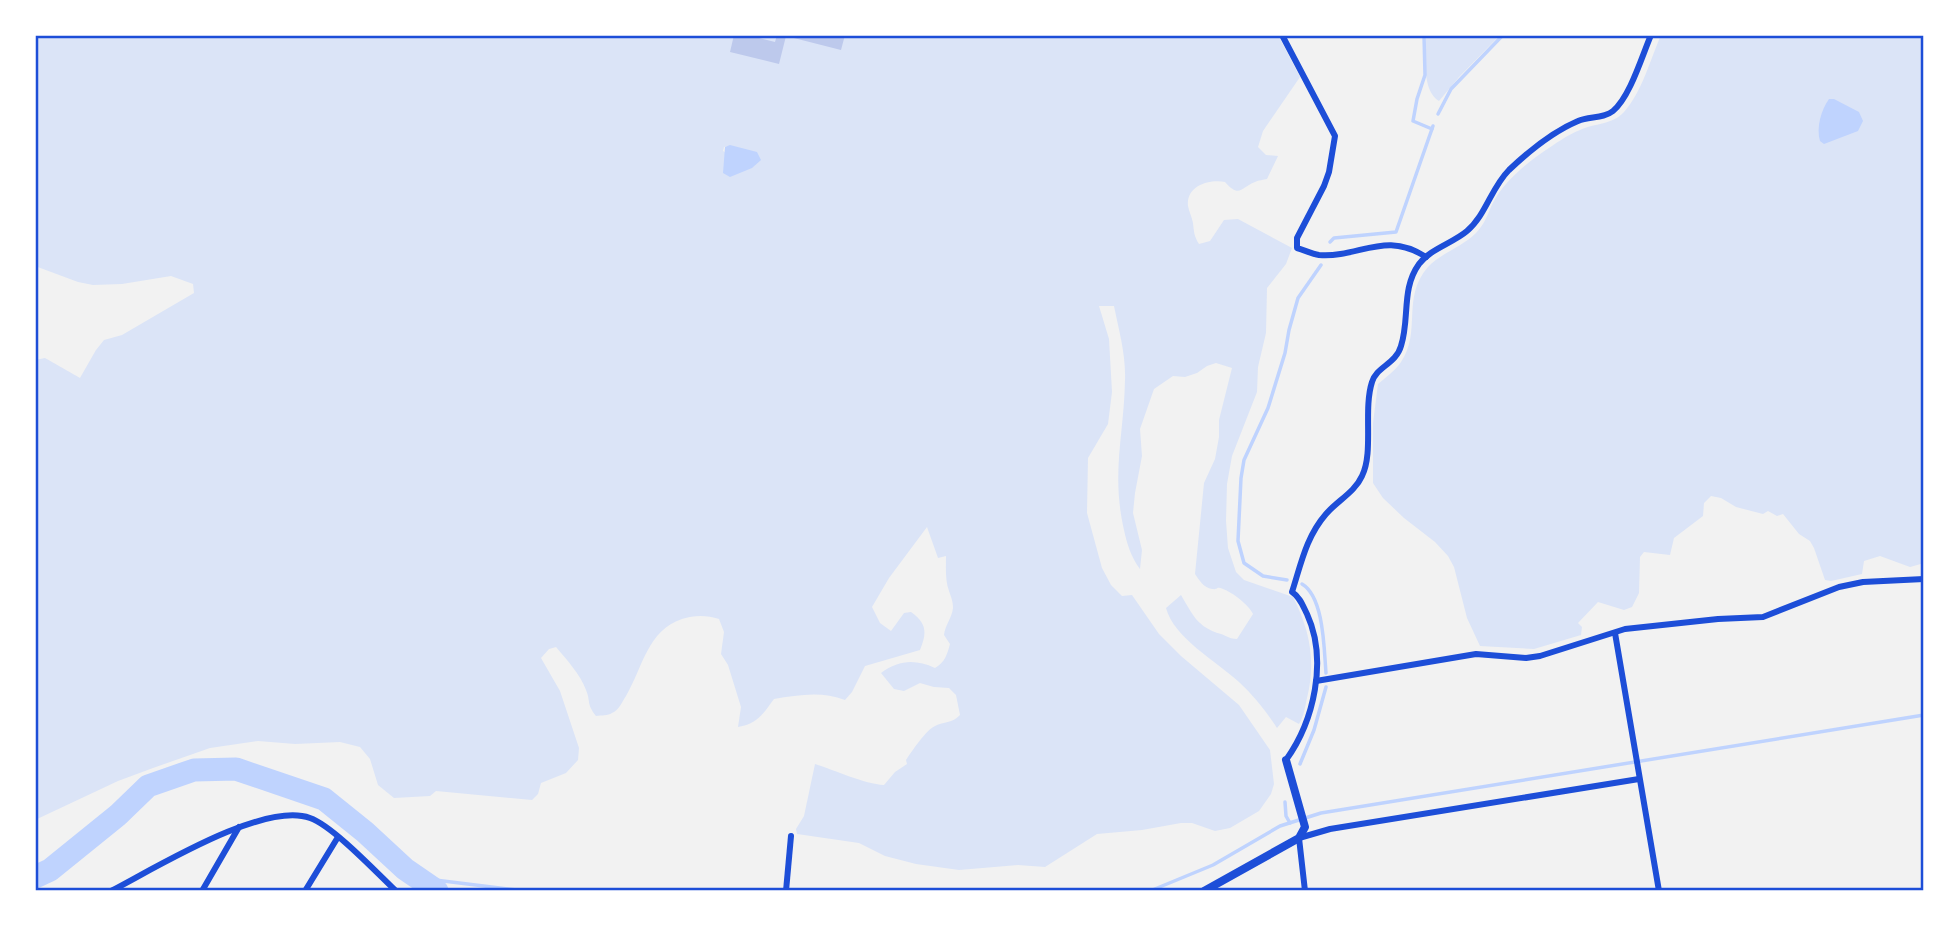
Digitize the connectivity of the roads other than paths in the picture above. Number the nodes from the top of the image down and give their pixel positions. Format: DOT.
graph roads {
  1 [pos="1282,35"];
  2 [pos="1651,35"];
  3 [pos="1426,257"];
  4 [pos="1924,579"];
  5 [pos="1615,633"];
  6 [pos="1316,681"];
  7 [pos="1286,760"];
  8 [pos="1639,779"];
  9 [pos="240,826"];
  10 [pos="791,836"];
  11 [pos="338,837"];
  12 [pos="1298,838"];
  13 [pos="111,891"];
  14 [pos="202,891"];
  15 [pos="305,891"];
  16 [pos="396,891"];
  17 [pos="786,891"];
  18 [pos="1204,891"];
  19 [pos="1304,891"];
  20 [pos="1659,891"];
  1 -- 3 [label="street"];
  2 -- 3 [label="street"];
  3 -- 6 [label="street"];
  4 -- 5 [label="street"];
  5 -- 6 [label="street"];
  5 -- 8 [label="street"];
  6 -- 7 [label="street"];
  7 -- 12 [label="street"];
  8 -- 12 [label="street"];
  8 -- 20 [label="street"];
  9 -- 11 [label="street"];
  9 -- 13 [label="street"];
  9 -- 14 [label="street"];
  10 -- 17 [label="street"];
  11 -- 15 [label="street"];
  11 -- 16 [label="street"];
  12 -- 18 [label="street"];
  12 -- 19 [label="street"];
}
